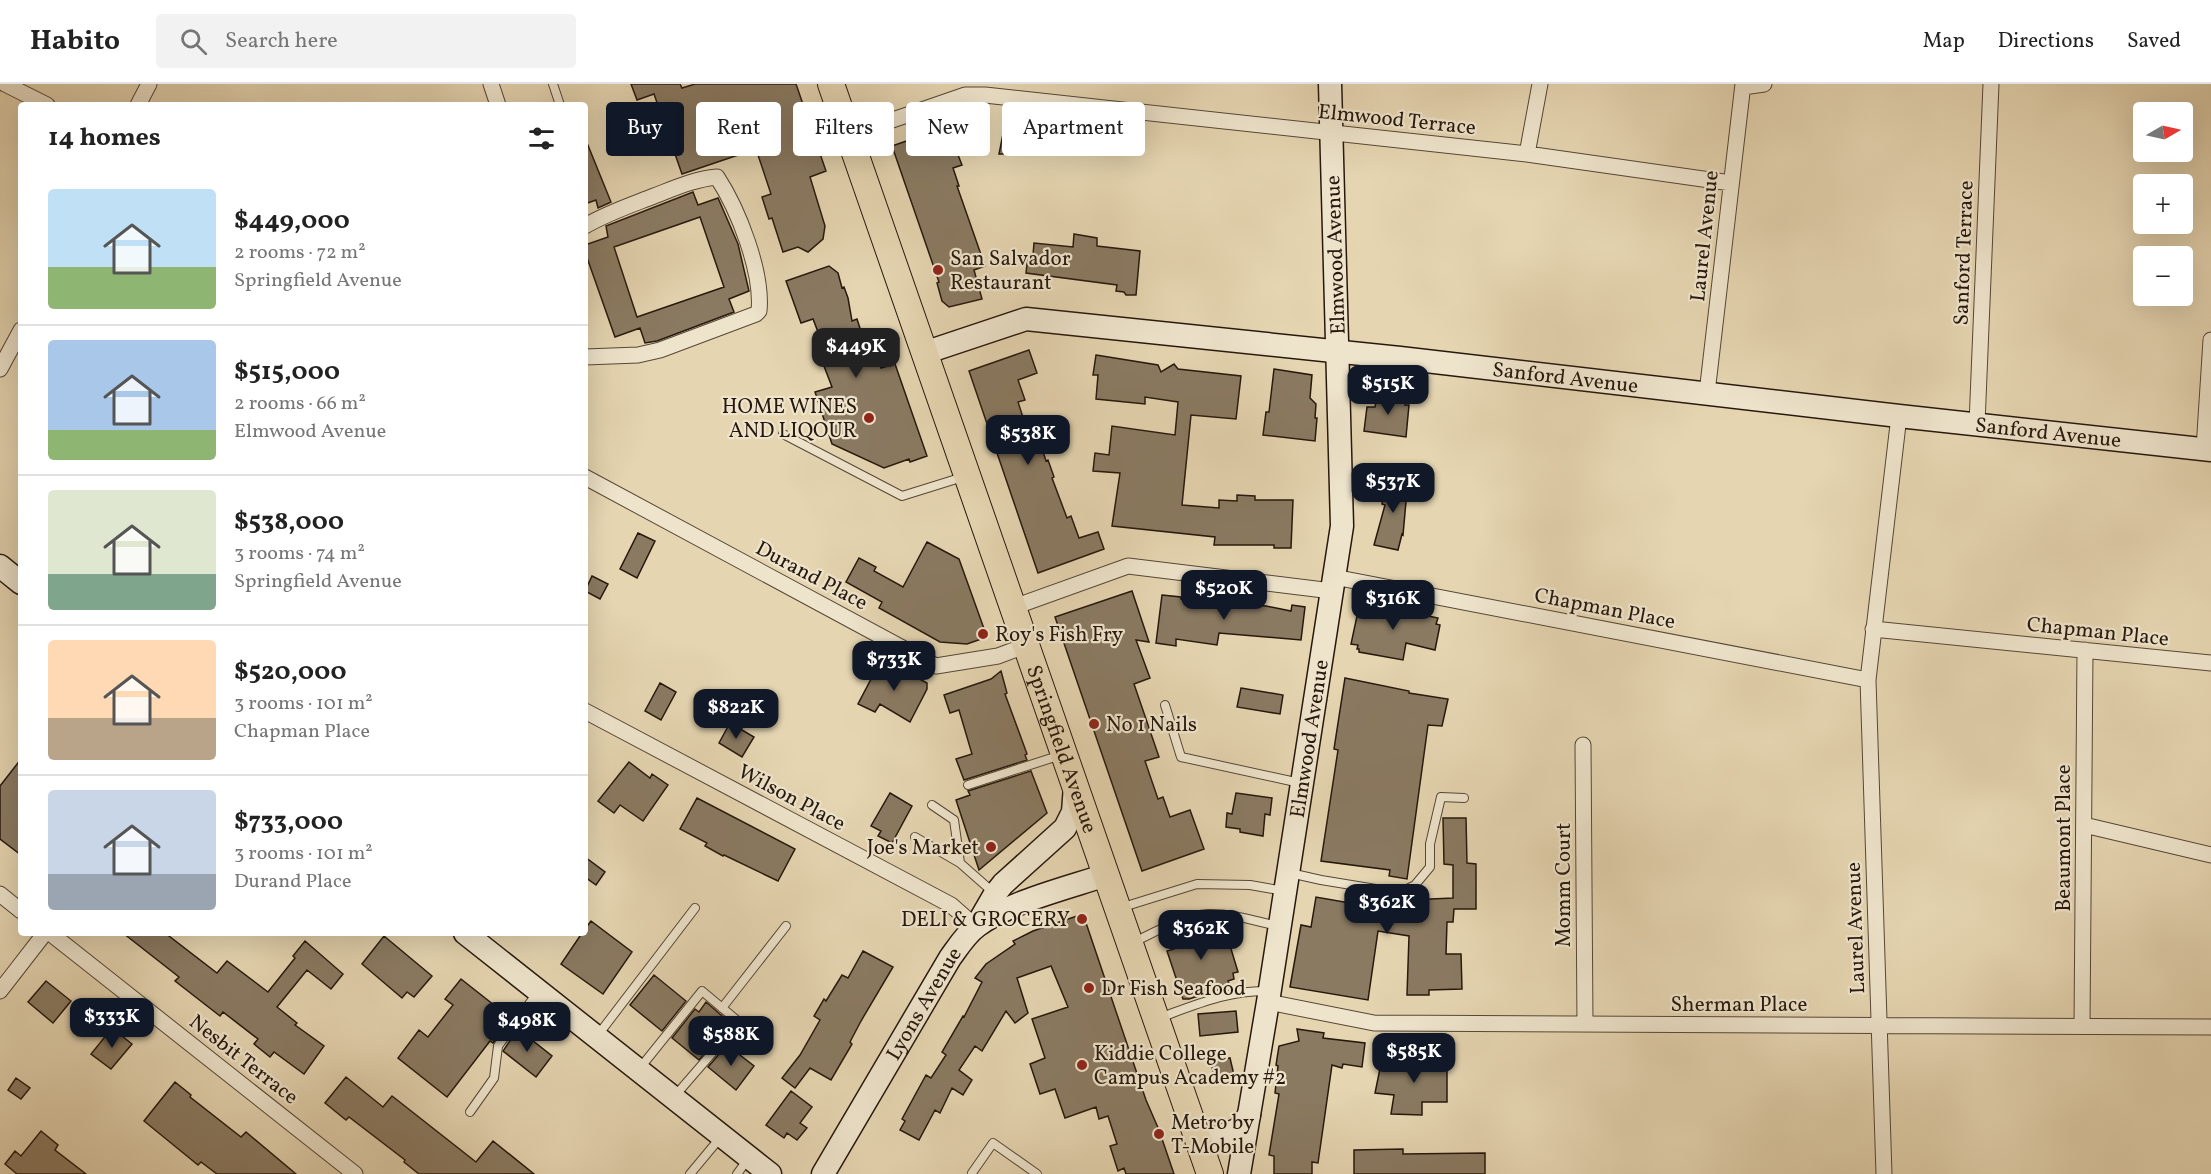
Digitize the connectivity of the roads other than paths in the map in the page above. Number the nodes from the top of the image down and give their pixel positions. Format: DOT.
graph roads {
  1 [pos="4,84"];
  2 [pos="149,84"];
  3 [pos="491,84"];
  4 [pos="553,84"];
  5 [pos="831,84"];
  6 [pos="1330,84"];
  7 [pos="1540,84"];
  8 [pos="1764,84"];
  9 [pos="1991,84"];
  10 [pos="1743,86"];
  11 [pos="41,102"];
  12 [pos="140,102"];
  13 [pos="497,102"];
  14 [pos="559,102"];
  15 [pos="837,102"];
  16 [pos="894,119"];
  17 [pos="1332,134"];
  18 [pos="1527,154"];
  19 [pos="856,156"];
  20 [pos="1731,183"];
  21 [pos="588,224"];
  22 [pos="18,336"];
  23 [pos="2211,340"];
  24 [pos="1338,352"];
  25 [pos="924,353"];
  26 [pos="588,357"];
  27 [pos="0,369"];
  28 [pos="1707,393"];
  29 [pos="1899,416"];
  30 [pos="1977,424"];
  31 [pos="783,434"];
  32 [pos="2207,450"];
  33 [pos="967,475"];
  34 [pos="588,479"];
  35 [pos="0,566"];
  36 [pos="18,581"];
  37 [pos="1333,584"];
  38 [pos="1014,607"];
  39 [pos="1873,629"];
  40 [pos="1027,645"];
  41 [pos="2085,651"];
  42 [pos="2211,663"];
  43 [pos="1868,681"];
  44 [pos="1165,705"];
  45 [pos="588,713"];
  46 [pos="1583,745"];
  47 [pos="1065,754"];
  48 [pos="1076,784"];
  49 [pos="1302,784"];
  50 [pos="968,785"];
  51 [pos="1464,798"];
  52 [pos="932,805"];
  53 [pos="2084,825"];
  54 [pos="915,837"];
  55 [pos="2211,855"];
  56 [pos="960,863"];
  57 [pos="1106,875"];
  58 [pos="1287,882"];
  59 [pos="0,894"];
  60 [pos="995,894"];
  61 [pos="695,908"];
  62 [pos="1118,908"];
  63 [pos="18,909"];
  64 [pos="786,926"];
  65 [pos="976,927"];
  66 [pos="1280,927"];
  67 [pos="45,936"];
  68 [pos="51,936"];
  69 [pos="469,936"];
  70 [pos="1130,944"];
  71 [pos="0,991"];
  72 [pos="539,991"];
  73 [pos="1269,997"];
  74 [pos="722,1008"];
  75 [pos="1156,1019"];
  76 [pos="1585,1024"];
  77 [pos="1880,1026"];
  78 [pos="2082,1026"];
  79 [pos="2211,1027"];
  80 [pos="597,1037"];
  81 [pos="639,1070"];
  82 [pos="674,1098"];
  83 [pos="470,1112"];
  84 [pos="1249,1115"];
  85 [pos="722,1136"];
  86 [pos="1200,1145"];
  87 [pos="743,1166"];
  88 [pos="355,1174"];
  89 [pos="690,1174"];
  90 [pos="770,1174"];
  91 [pos="823,1174"];
  92 [pos="973,1174"];
  93 [pos="1037,1174"];
  94 [pos="1210,1174"];
  95 [pos="1239,1174"];
  96 [pos="1884,1174"];
  1 -- 11 [label="street"];
  2 -- 12 [label="street"];
  3 -- 13 [label="street"];
  4 -- 14 [label="lane"];
  5 -- 15 [label="main road, Springfield Avenue"];
  6 -- 17 [label="main road, Elmwood Avenue"];
  7 -- 18 [label="street"];
  8 -- 10 [label="street"];
  9 -- 30 [label="street, Sanford Terrace"];
  10 -- 20 [label="street, Laurel Avenue"];
  16 -- 17 [label="street, Elmwood Terrace"];
  17 -- 18 [label="street, Elmwood Terrace"];
  17 -- 24 [label="main road, Elmwood Avenue"];
  18 -- 20 [label="street, Elmwood Terrace"];
  19 -- 25 [label="main road, Springfield Avenue"];
  20 -- 28 [label="street, Laurel Avenue"];
  21 -- 26 [label="street"];
  22 -- 27 [label="street"];
  23 -- 32 [label="street"];
  24 -- 25 [label="main road, Sanford Avenue"];
  24 -- 28 [label="main road, Sanford Avenue"];
  24 -- 37 [label="main road, Elmwood Avenue"];
  25 -- 33 [label="main road, Springfield Avenue"];
  28 -- 29 [label="main road, Sanford Avenue"];
  29 -- 30 [label="main road, Sanford Avenue"];
  29 -- 39 [label="street"];
  30 -- 32 [label="main road, Sanford Avenue"];
  31 -- 33 [label="lane"];
  33 -- 38 [label="main road, Springfield Avenue"];
  34 -- 40 [label="street, Durand Place"];
  35 -- 36 [label="main road"];
  37 -- 38 [label="street, Chapman Place"];
  37 -- 43 [label="street, Chapman Place"];
  37 -- 49 [label="main road, Elmwood Avenue"];
  38 -- 40 [label="main road, Springfield Avenue"];
  39 -- 41 [label="street, Chapman Place"];
  39 -- 43 [label="street, Laurel Avenue"];
  40 -- 47 [label="main road, Springfield Avenue"];
  41 -- 42 [label="street, Chapman Place"];
  41 -- 53 [label="street, Beaumont Place"];
  43 -- 77 [label="street, Laurel Avenue"];
  44 -- 49 [label="lane"];
  45 -- 65 [label="street, Wilson Place"];
  46 -- 76 [label="street, Momm Court"];
  47 -- 48 [label="main road, Springfield Avenue"];
  47 -- 50 [label="lane"];
  48 -- 57 [label="main road, Springfield Avenue"];
  48 -- 60 [label="main road"];
  49 -- 58 [label="main road, Elmwood Avenue"];
  51 -- 58 [label="lane"];
  52 -- 56 [label="lane"];
  53 -- 55 [label="street"];
  53 -- 78 [label="street, Beaumont Place"];
  54 -- 56 [label="lane"];
  56 -- 60 [label="lane"];
  57 -- 62 [label="main road, Springfield Avenue"];
  57 -- 65 [label="main road, Lyons Avenue"];
  58 -- 62 [label="lane"];
  58 -- 66 [label="main road, Elmwood Avenue"];
  59 -- 63 [label="street"];
  60 -- 65 [label="main road"];
  61 -- 80 [label="lane"];
  62 -- 70 [label="main road, Springfield Avenue"];
  64 -- 74 [label="lane"];
  65 -- 91 [label="main road, Lyons Avenue"];
  66 -- 70 [label="lane"];
  66 -- 73 [label="main road, Elmwood Avenue"];
  67 -- 71 [label="street"];
  68 -- 88 [label="street, Nesbit Terrace"];
  69 -- 72 [label="main road"];
  70 -- 75 [label="main road, Springfield Avenue"];
  72 -- 80 [label="main road"];
  72 -- 83 [label="lane"];
  73 -- 75 [label="lane"];
  73 -- 76 [label="street, Sherman Place"];
  73 -- 84 [label="main road, Elmwood Avenue"];
  74 -- 81 [label="lane"];
  74 -- 82 [label="lane"];
  75 -- 86 [label="main road, Springfield Avenue"];
  76 -- 77 [label="street, Sherman Place"];
  77 -- 78 [label="street, Sherman Place"];
  77 -- 96 [label="street, Laurel Avenue"];
  78 -- 79 [label="street, Sherman Place"];
  80 -- 81 [label="main road"];
  81 -- 82 [label="main road"];
  82 -- 85 [label="main road"];
  84 -- 86 [label="main road"];
  84 -- 95 [label="main road, Elmwood Avenue"];
  85 -- 87 [label="main road"];
  85 -- 89 [label="lane"];
  86 -- 94 [label="main road, Springfield Avenue"];
  87 -- 90 [label="main road"];
  92 -- 93 [label="lane"];
}
